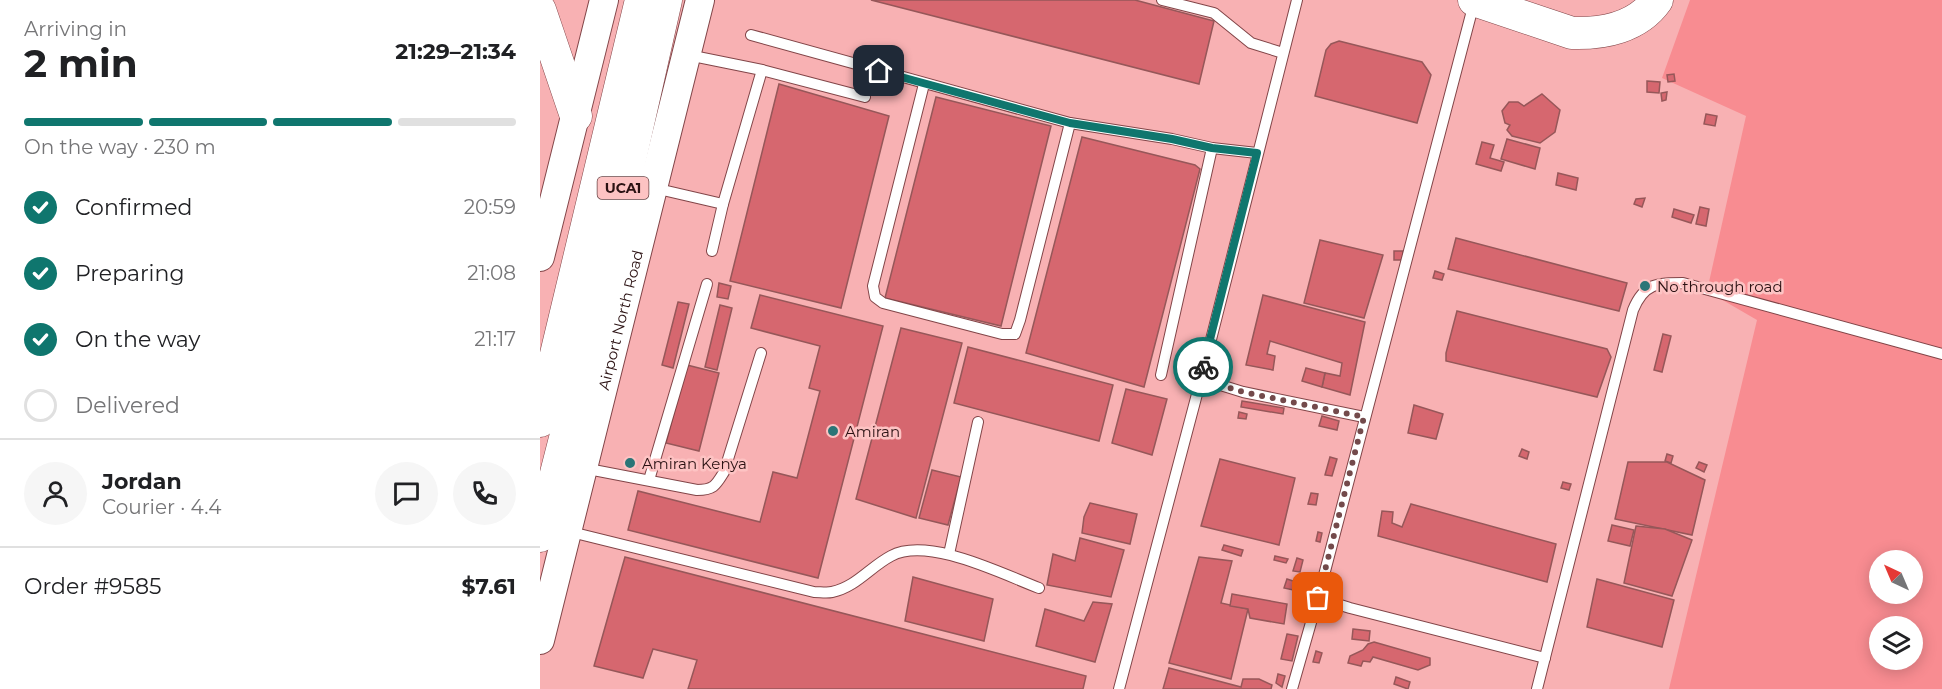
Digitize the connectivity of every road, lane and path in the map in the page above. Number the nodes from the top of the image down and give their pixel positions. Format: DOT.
graph roads {
  1 [pos="604,0"];
  2 [pos="641,0"];
  3 [pos="666,0"];
  4 [pos="700,0"];
  5 [pos="1162,0"];
  6 [pos="1297,0"];
  7 [pos="1474,0"];
  8 [pos="1657,0"];
  9 [pos="540,10"];
  10 [pos="751,35"];
  11 [pos="1283,53"];
  12 [pos="687,54"];
  13 [pos="762,70"];
  14 [pos="924,84"];
  15 [pos="866,97"];
  16 [pos="576,116"];
  17 [pos="1070,123"];
  18 [pos="1212,148"];
  19 [pos="1257,153"];
  20 [pos="653,188"];
  21 [pos="723,204"];
  22 [pos="545,213"];
  23 [pos="712,251"];
  24 [pos="540,257"];
  25 [pos="707,284"];
  26 [pos="761,353"];
  27 [pos="1942,354"];
  28 [pos="567,373"];
  29 [pos="1161,375"];
  30 [pos="1201,379"];
  31 [pos="1364,417"];
  32 [pos="540,421"];
  33 [pos="978,422"];
  34 [pos="583,468"];
  35 [pos="649,480"];
  36 [pos="554,534"];
  37 [pos="949,554"];
  38 [pos="1039,588"];
  39 [pos="1318,598"];
  40 [pos="540,640"];
  41 [pos="1545,658"];
  42 [pos="1119,689"];
  43 [pos="1292,689"];
  44 [pos="1537,689"];
  1 -- 16 [label="main road"];
  2 -- 28 [label="main road, Airport North Road / UCA1"];
  3 -- 28 [label="main road, Airport North Road / UCA1"];
  4 -- 12 [label="main road, Airport North Road / UCA1"];
  5 -- 11 [label="lane"];
  6 -- 11 [label="lane"];
  7 -- 8 [label="main road"];
  7 -- 31 [label="lane"];
  9 -- 16 [label="main road"];
  10 -- 14 [label="lane"];
  11 -- 19 [label="lane"];
  12 -- 13 [label="lane"];
  12 -- 20 [label="main road, Airport North Road / UCA1"];
  13 -- 15 [label="lane"];
  13 -- 21 [label="lane"];
  14 -- 17 [label="lane"];
  14 -- 17 [label="lane"];
  16 -- 22 [label="main road"];
  17 -- 18 [label="lane"];
  18 -- 19 [label="lane"];
  18 -- 29 [label="lane"];
  19 -- 30 [label="lane"];
  20 -- 21 [label="lane"];
  20 -- 34 [label="main road, Airport North Road / UCA1"];
  21 -- 23 [label="lane"];
  22 -- 24 [label="main road"];
  25 -- 35 [label="lane"];
  26 -- 35 [label="lane"];
  27 -- 41 [label="lane"];
  28 -- 32 [label="main road, Airport North Road / UCA1"];
  28 -- 36 [label="main road, Airport North Road / UCA1"];
  30 -- 31 [label="lane"];
  30 -- 42 [label="lane"];
  31 -- 39 [label="lane"];
  33 -- 37 [label="lane"];
  34 -- 35 [label="lane"];
  34 -- 36 [label="main road, Airport North Road / UCA1"];
  36 -- 37 [label="lane"];
  36 -- 40 [label="main road, Airport North Road / UCA1"];
  37 -- 38 [label="lane"];
  39 -- 41 [label="lane"];
  39 -- 43 [label="lane"];
  41 -- 44 [label="lane"];
}
